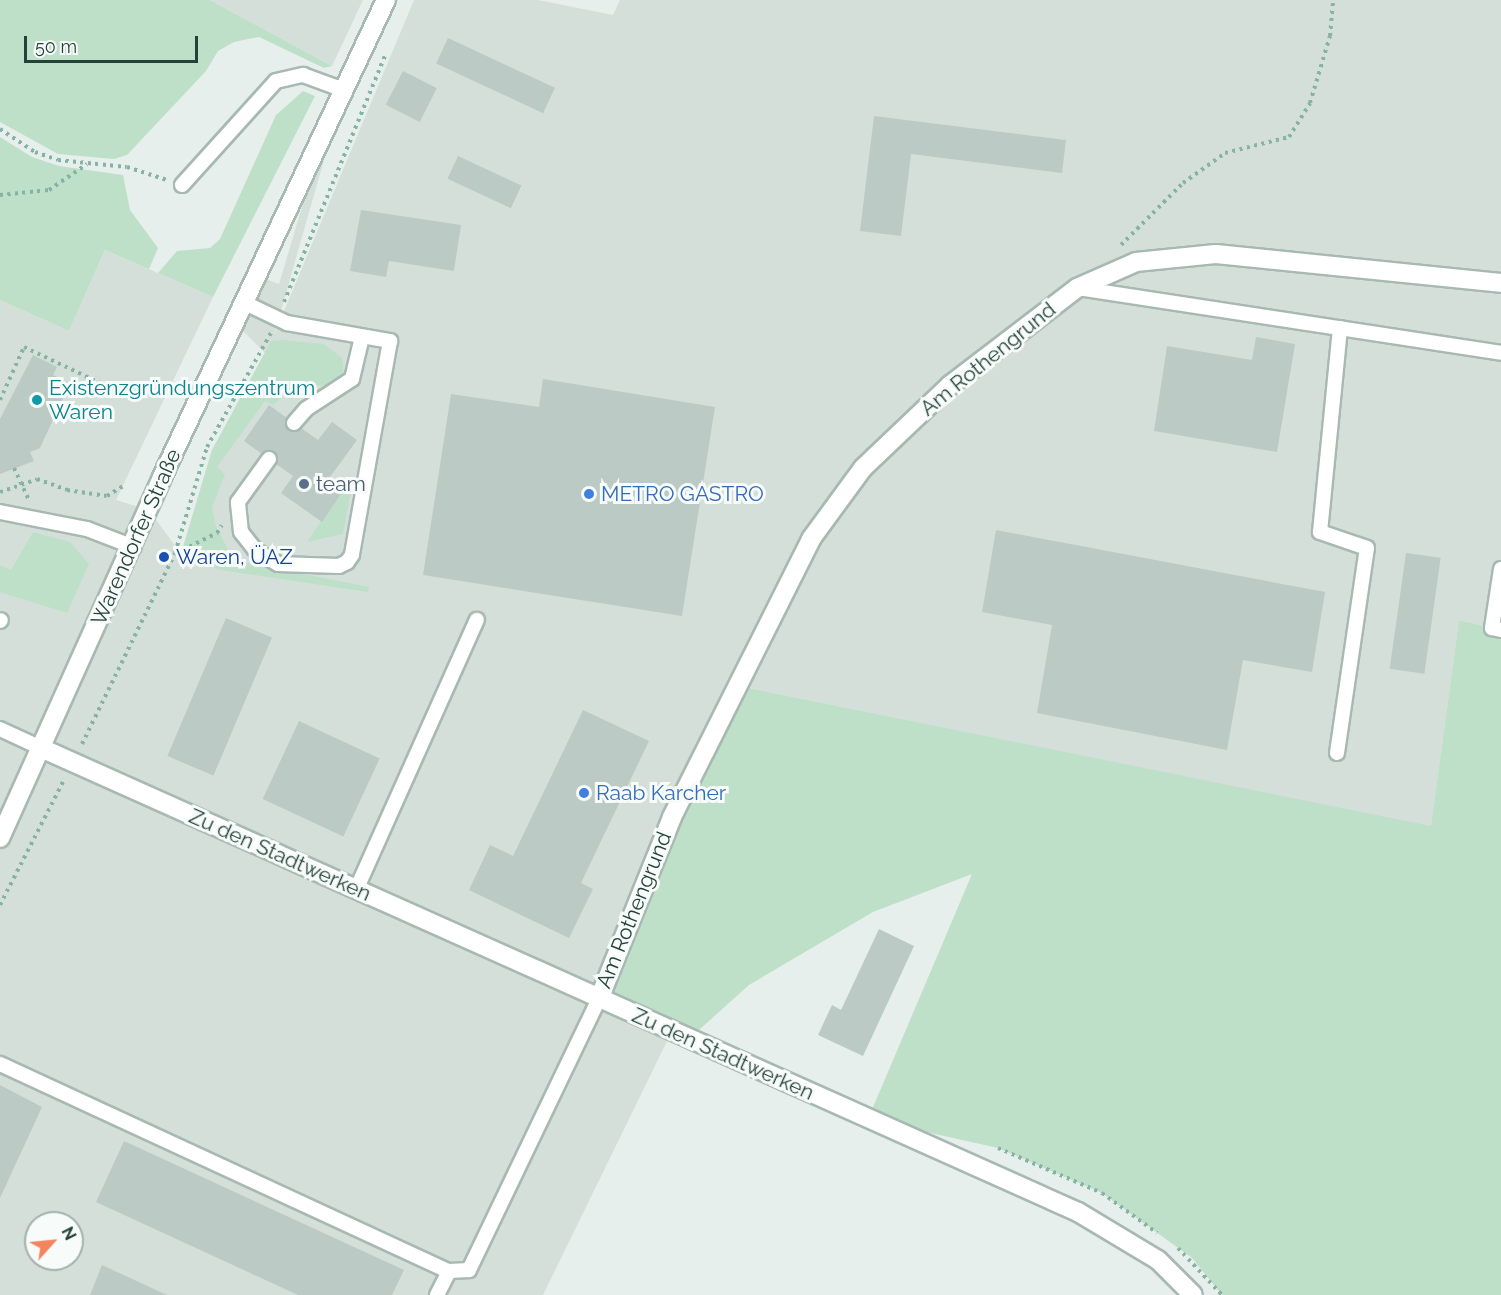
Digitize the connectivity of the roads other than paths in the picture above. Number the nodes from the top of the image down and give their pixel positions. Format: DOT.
graph roads {
  1 [pos="386,0"];
  2 [pos="340,98"];
  3 [pos="182,185"];
  4 [pos="1501,282"];
  5 [pos="1077,288"];
  6 [pos="245,303"];
  7 [pos="1340,328"];
  8 [pos="362,336"];
  9 [pos="1501,353"];
  10 [pos="294,423"];
  11 [pos="269,459"];
  12 [pos="0,512"];
  13 [pos="134,547"];
  14 [pos="1501,569"];
  15 [pos="477,620"];
  16 [pos="1501,630"];
  17 [pos="0,729"];
  18 [pos="41,748"];
  19 [pos="1337,753"];
  20 [pos="0,838"];
  21 [pos="356,890"];
  22 [pos="598,999"];
  23 [pos="0,1064"];
  24 [pos="449,1271"];
  25 [pos="437,1295"];
  26 [pos="1193,1295"];
  1 -- 2 [label="street, Warendorfer Straße"];
  2 -- 3 [label="lane"];
  2 -- 6 [label="street, Warendorfer Straße"];
  4 -- 5 [label="street, Am Rothengrund"];
  5 -- 7 [label="lane"];
  5 -- 22 [label="street, Am Rothengrund"];
  6 -- 8 [label="lane"];
  6 -- 13 [label="street, Warendorfer Straße"];
  7 -- 9 [label="lane"];
  7 -- 19 [label="lane"];
  8 -- 10 [label="lane"];
  8 -- 11 [label="lane"];
  12 -- 13 [label="lane"];
  13 -- 18 [label="street, Warendorfer Straße"];
  14 -- 16 [label="lane"];
  15 -- 21 [label="lane"];
  17 -- 18 [label="lane"];
  18 -- 20 [label="street, Warendorfer Straße"];
  18 -- 21 [label="street, Zu den Stadtwerken"];
  21 -- 22 [label="street, Zu den Stadtwerken"];
  22 -- 24 [label="lane"];
  22 -- 26 [label="street, Zu den Stadtwerken"];
  23 -- 24 [label="lane"];
  24 -- 25 [label="lane"];
}
